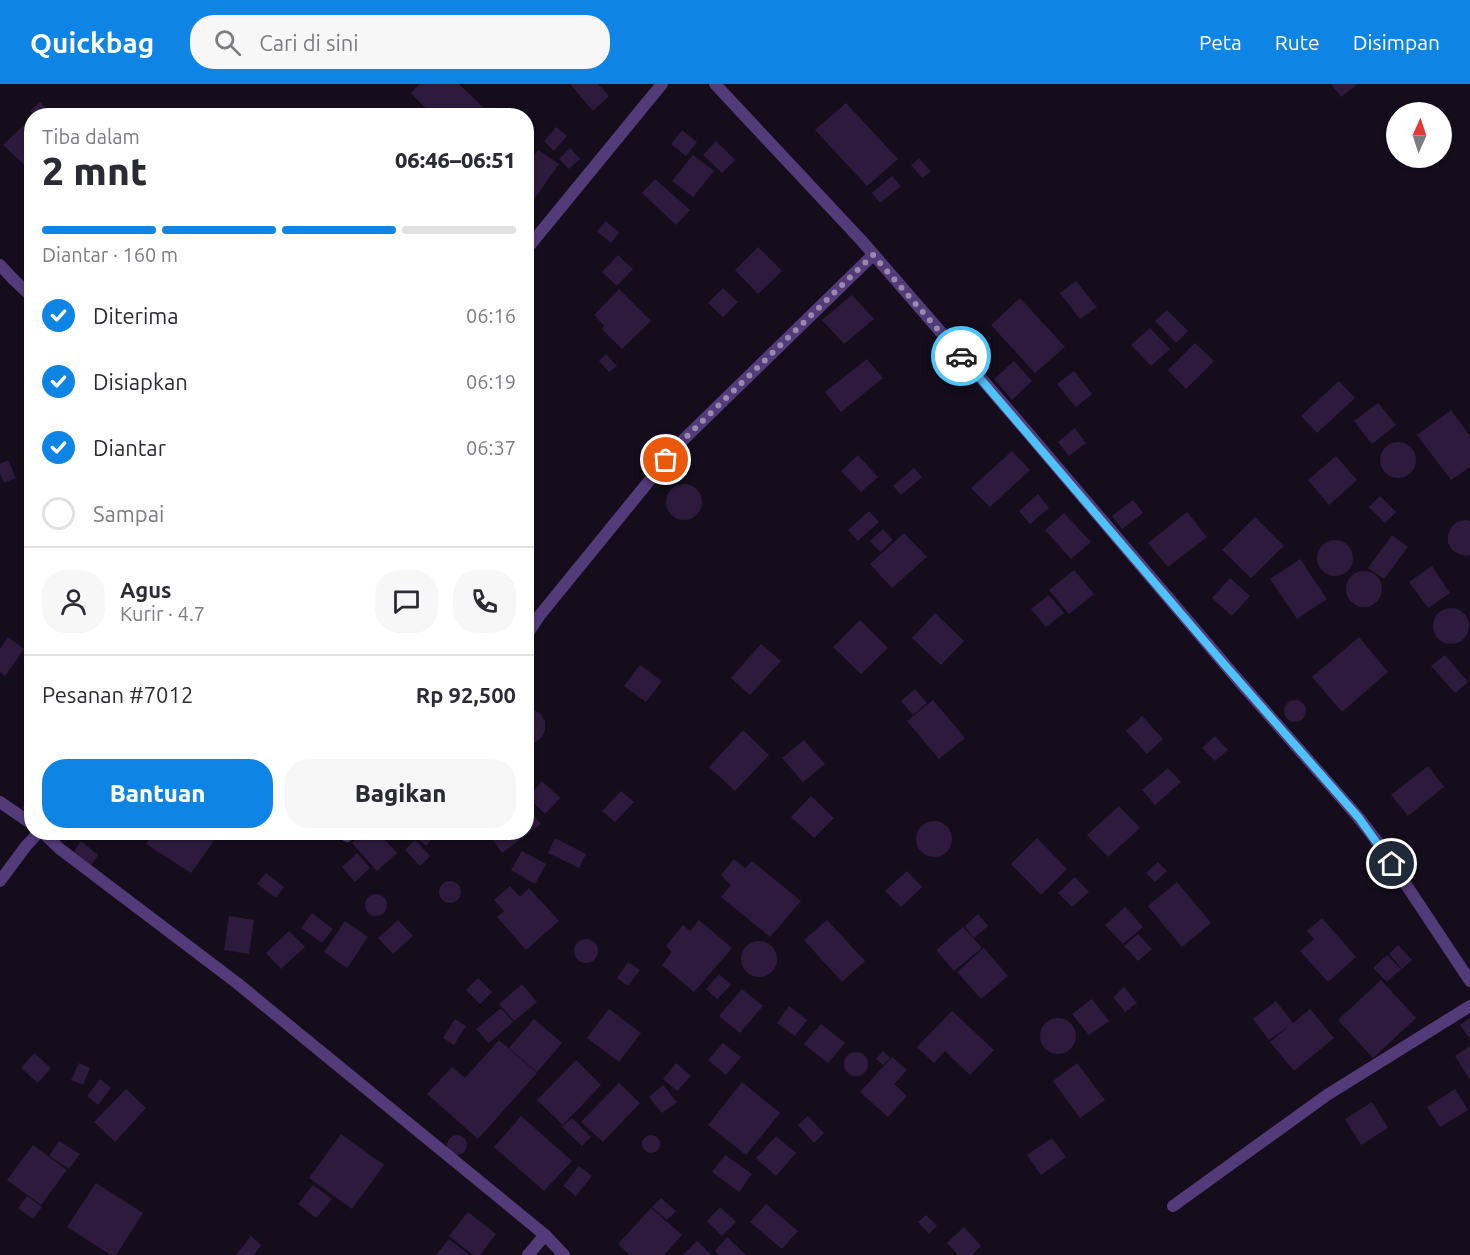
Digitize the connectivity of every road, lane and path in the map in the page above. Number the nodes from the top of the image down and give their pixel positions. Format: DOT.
graph roads {
  1 [pos="662,84"];
  2 [pos="715,84"];
  3 [pos="534,240"];
  4 [pos="873,255"];
  5 [pos="0,265"];
  6 [pos="24,289"];
  7 [pos="534,624"];
  8 [pos="0,802"];
  9 [pos="24,818"];
  10 [pos="32,840"];
  11 [pos="50,840"];
  12 [pos="0,881"];
  13 [pos="1470,981"];
  14 [pos="1470,1006"];
  15 [pos="1173,1206"];
  16 [pos="545,1235"];
  17 [pos="528,1255"];
  18 [pos="564,1255"];
  1 -- 3 [label="street"];
  2 -- 4 [label="street"];
  4 -- 7 [label="street"];
  4 -- 13 [label="street"];
  5 -- 6 [label="street"];
  8 -- 9 [label="street"];
  10 -- 12 [label="street"];
  11 -- 16 [label="street"];
  14 -- 15 [label="street"];
  16 -- 17 [label="street"];
  16 -- 18 [label="street"];
}
